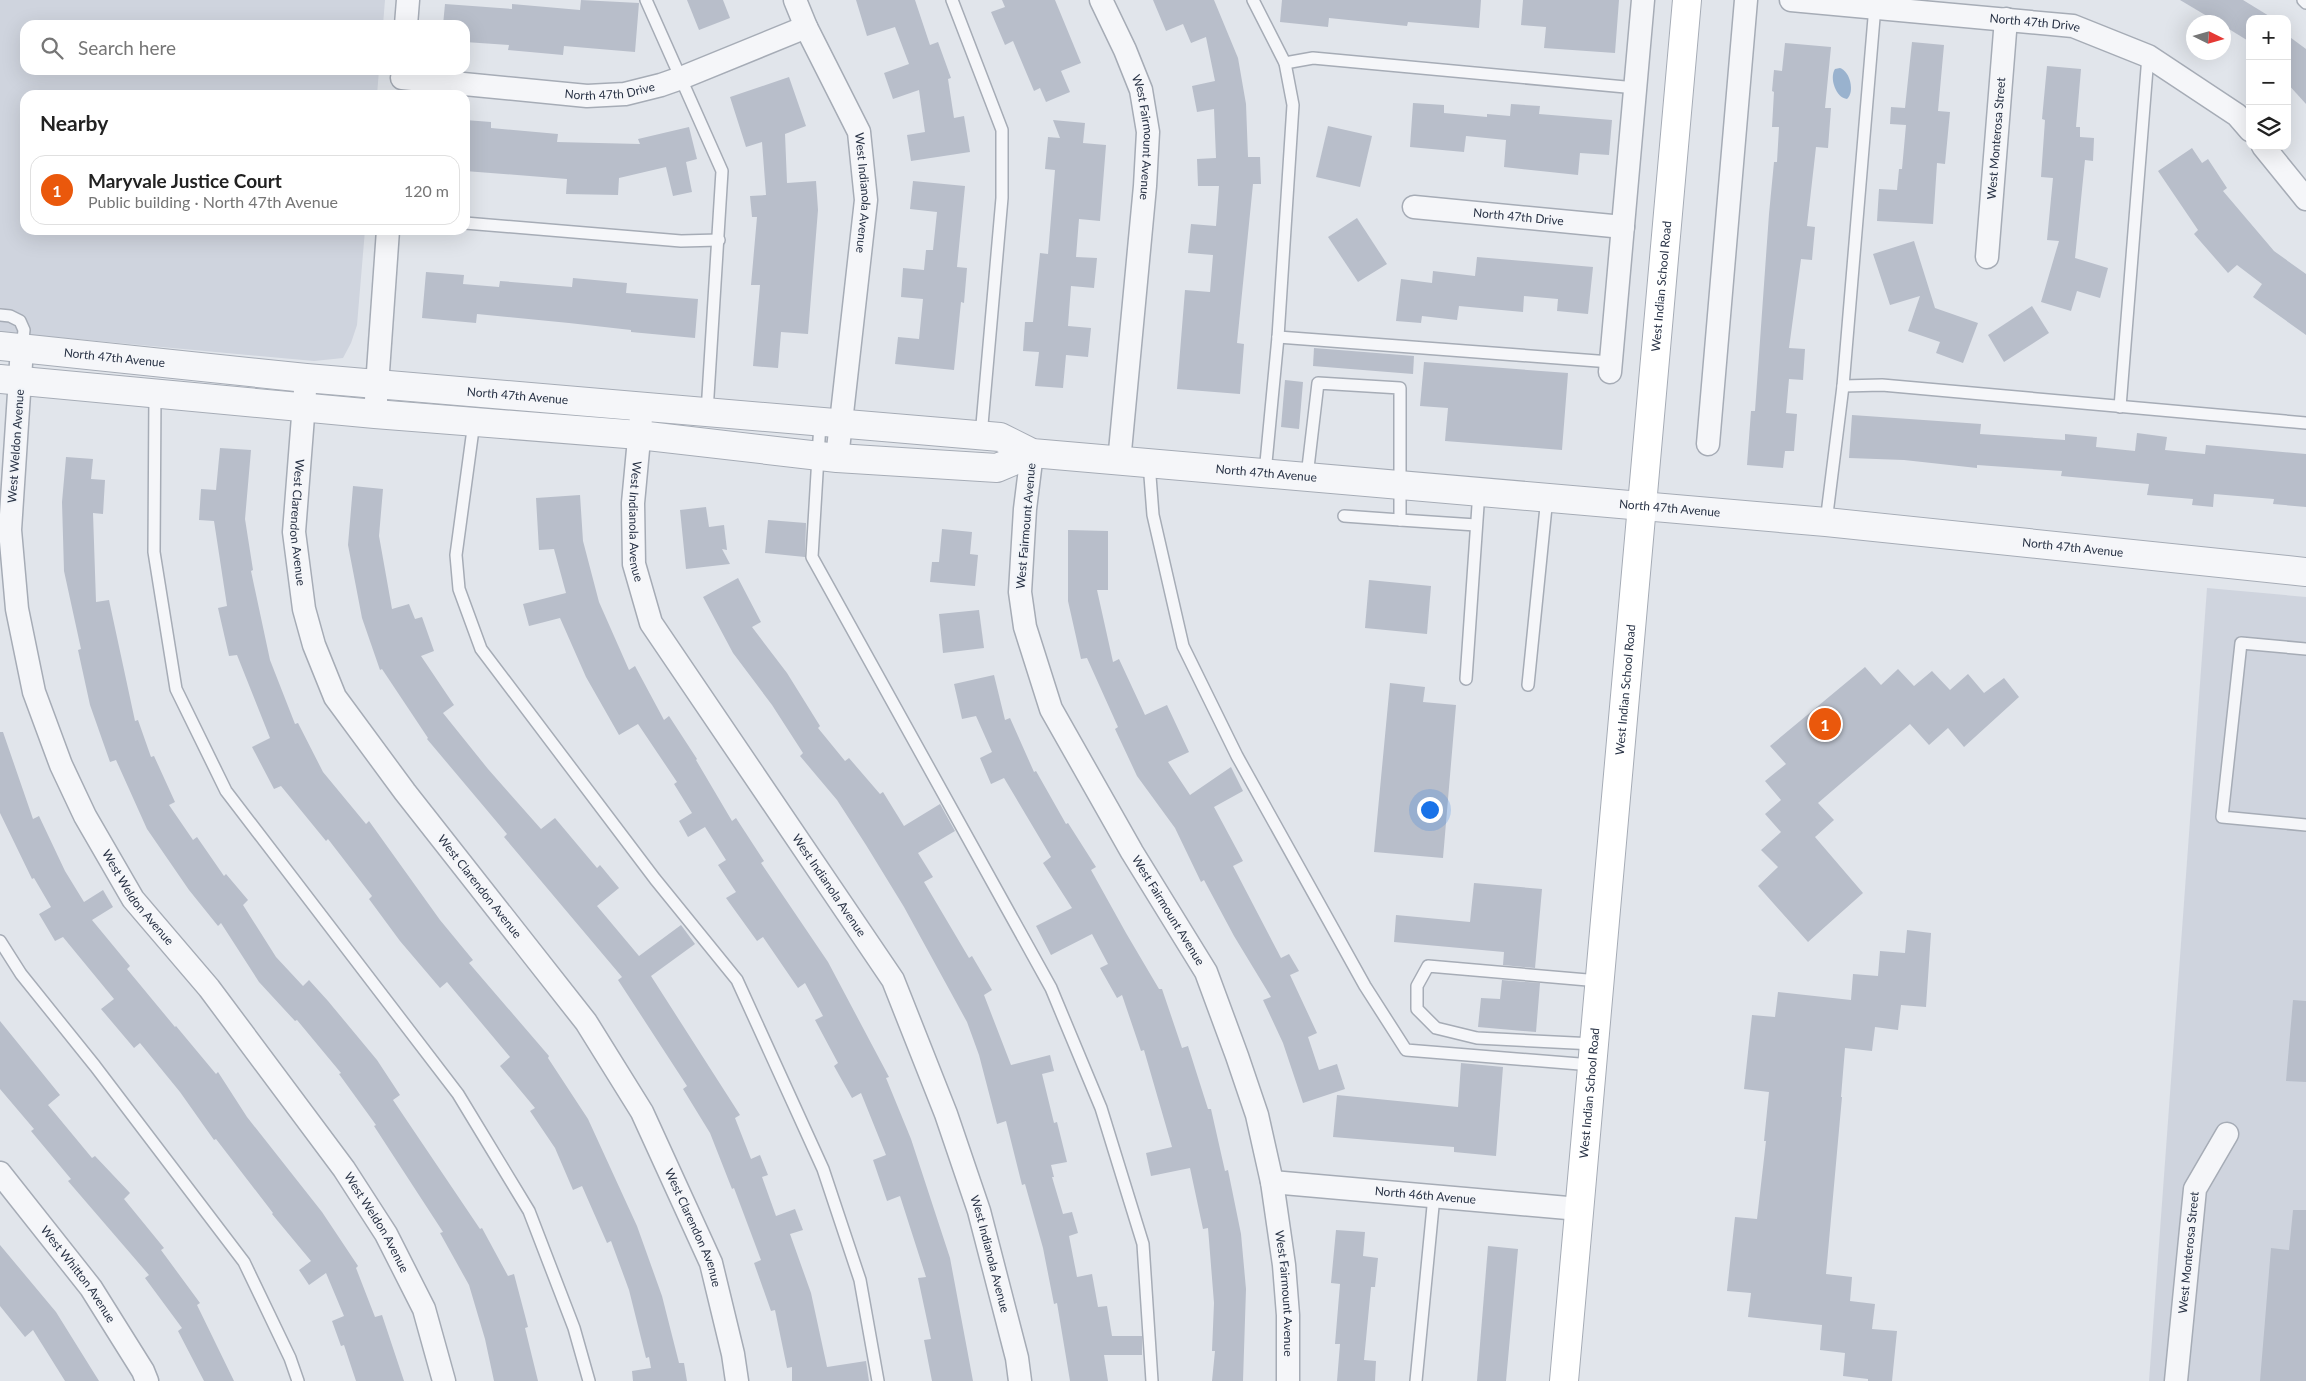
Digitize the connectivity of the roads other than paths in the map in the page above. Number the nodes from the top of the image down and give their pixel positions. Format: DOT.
graph roads {
  1 [pos="408,0"];
  2 [pos="646,0"];
  3 [pos="795,0"];
  4 [pos="952,0"];
  5 [pos="1101,0"];
  6 [pos="1253,0"];
  7 [pos="1643,0"];
  8 [pos="1688,0"];
  9 [pos="1746,0"];
  10 [pos="1791,0"];
  11 [pos="2303,0"];
  12 [pos="2306,3"];
  13 [pos="1875,6"];
  14 [pos="2006,19"];
  15 [pos="406,20"];
  16 [pos="806,27"];
  17 [pos="2148,56"];
  18 [pos="1285,63"];
  19 [pos="681,78"];
  20 [pos="402,81"];
  21 [pos="1636,88"];
  22 [pos="2246,125"];
  23 [pos="2266,150"];
  24 [pos="2306,199"];
  25 [pos="1414,207"];
  26 [pos="470,223"];
  27 [pos="1623,227"];
  28 [pos="388,235"];
  29 [pos="719,240"];
  30 [pos="1987,257"];
  31 [pos="0,315"];
  32 [pos="1278,337"];
  33 [pos="11,347"];
  34 [pos="1611,367"];
  35 [pos="306,378"];
  36 [pos="10,380"];
  37 [pos="377,383"];
  38 [pos="1843,386"];
  39 [pos="155,392"];
  40 [pos="304,407"];
  41 [pos="642,407"];
  42 [pos="2120,407"];
  43 [pos="707,412"];
  44 [pos="375,414"];
  45 [pos="474,421"];
  46 [pos="2306,423"];
  47 [pos="830,424"];
  48 [pos="639,435"];
  49 [pos="981,436"];
  50 [pos="1708,444"];
  51 [pos="1032,453"];
  52 [pos="827,457"];
  53 [pos="1119,462"];
  54 [pos="1149,463"];
  55 [pos="1265,472"];
  56 [pos="1307,476"];
  57 [pos="1398,484"];
  58 [pos="1479,491"];
  59 [pos="1547,497"];
  60 [pos="1641,505"];
  61 [pos="1344,516"];
  62 [pos="1400,520"];
  63 [pos="1826,522"];
  64 [pos="1476,525"];
  65 [pos="2306,572"];
  66 [pos="2306,649"];
  67 [pos="1466,679"];
  68 [pos="1528,685"];
  69 [pos="2306,825"];
  70 [pos="0,941"];
  71 [pos="1599,981"];
  72 [pos="1593,1054"];
  73 [pos="2227,1134"];
  74 [pos="0,1173"];
  75 [pos="1272,1182"];
  76 [pos="1434,1196"];
  77 [pos="1579,1209"];
  78 [pos="147,1381"];
  79 [pos="298,1381"];
  80 [pos="444,1381"];
  81 [pos="589,1381"];
  82 [pos="737,1381"];
  83 [pos="878,1381"];
  84 [pos="1020,1381"];
  85 [pos="1152,1381"];
  86 [pos="1288,1381"];
  87 [pos="1416,1381"];
  88 [pos="1564,1381"];
  89 [pos="2176,1381"];
  1 -- 15 [label="street"];
  2 -- 19 [label="lane"];
  3 -- 16 [label="street, West Indianola Avenue"];
  4 -- 49 [label="lane"];
  5 -- 53 [label="street, West Fairmount Avenue"];
  6 -- 18 [label="lane"];
  7 -- 21 [label="street"];
  8 -- 60 [label="main road, West Indian School Road"];
  9 -- 50 [label="street"];
  10 -- 13 [label="street, North 47th Drive"];
  11 -- 12 [label="lane"];
  13 -- 14 [label="street, North 47th Drive"];
  13 -- 38 [label="lane"];
  14 -- 17 [label="street, North 47th Drive"];
  14 -- 30 [label="street, West Monterosa Street"];
  16 -- 19 [label="street, North 47th Drive"];
  16 -- 47 [label="street, West Indianola Avenue"];
  17 -- 22 [label="street, North 47th Drive"];
  17 -- 42 [label="lane"];
  18 -- 21 [label="lane"];
  18 -- 32 [label="lane"];
  19 -- 20 [label="street, North 47th Drive"];
  19 -- 29 [label="lane"];
  21 -- 27 [label="street"];
  23 -- 24 [label="street"];
  25 -- 27 [label="street, North 47th Drive"];
  26 -- 29 [label="lane"];
  27 -- 34 [label="street"];
  28 -- 37 [label="street"];
  29 -- 43 [label="lane"];
  31 -- 33 [label="lane"];
  32 -- 34 [label="lane"];
  32 -- 55 [label="lane"];
  33 -- 35 [label="street, North 47th Avenue"];
  33 -- 36 [label="street, West Weldon Avenue"];
  35 -- 37 [label="street, North 47th Avenue"];
  35 -- 40 [label="street, West Clarendon Avenue"];
  36 -- 39 [label="street, North 47th Avenue"];
  36 -- 80 [label="street, West Weldon Avenue"];
  37 -- 41 [label="street, North 47th Avenue"];
  37 -- 44 [label="street"];
  38 -- 42 [label="lane"];
  38 -- 63 [label="lane"];
  39 -- 40 [label="street, North 47th Avenue"];
  39 -- 81 [label="lane"];
  40 -- 44 [label="street, North 47th Avenue"];
  40 -- 82 [label="street, West Clarendon Avenue"];
  41 -- 43 [label="street, North 47th Avenue"];
  41 -- 48 [label="street, West Indianola Avenue"];
  42 -- 46 [label="lane"];
  43 -- 47 [label="street, North 47th Avenue"];
  44 -- 45 [label="street, North 47th Avenue"];
  45 -- 48 [label="street, North 47th Avenue"];
  45 -- 83 [label="lane"];
  47 -- 49 [label="street, North 47th Avenue"];
  47 -- 52 [label="street, West Indianola Avenue"];
  48 -- 52 [label="street, North 47th Avenue"];
  48 -- 84 [label="street, West Indianola Avenue"];
  49 -- 51 [label="street, North 47th Avenue"];
  51 -- 52 [label="street, North 47th Avenue"];
  51 -- 53 [label="street, North 47th Avenue"];
  51 -- 75 [label="street, West Fairmount Avenue"];
  52 -- 85 [label="lane"];
  53 -- 54 [label="street, North 47th Avenue"];
  54 -- 55 [label="street, North 47th Avenue"];
  54 -- 72 [label="lane"];
  55 -- 56 [label="street, North 47th Avenue"];
  56 -- 57 [label="street, North 47th Avenue"];
  56 -- 57 [label="lane"];
  57 -- 58 [label="street, North 47th Avenue"];
  57 -- 62 [label="lane"];
  58 -- 59 [label="street, North 47th Avenue"];
  58 -- 64 [label="lane"];
  59 -- 60 [label="street, North 47th Avenue"];
  59 -- 68 [label="lane"];
  60 -- 63 [label="street, North 47th Avenue"];
  60 -- 71 [label="main road, West Indian School Road"];
  61 -- 62 [label="lane"];
  62 -- 64 [label="lane"];
  63 -- 65 [label="street, North 47th Avenue"];
  64 -- 67 [label="lane"];
  66 -- 69 [label="lane"];
  70 -- 79 [label="lane"];
  71 -- 72 [label="main road, West Indian School Road"];
  71 -- 72 [label="lane"];
  72 -- 77 [label="main road, West Indian School Road"];
  73 -- 89 [label="street, West Monterosa Street"];
  74 -- 78 [label="street, West Whitton Avenue"];
  75 -- 76 [label="street, North 46th Avenue"];
  75 -- 86 [label="street, West Fairmount Avenue"];
  76 -- 77 [label="street, North 46th Avenue"];
  76 -- 87 [label="lane"];
  77 -- 88 [label="main road, West Indian School Road"];
}
